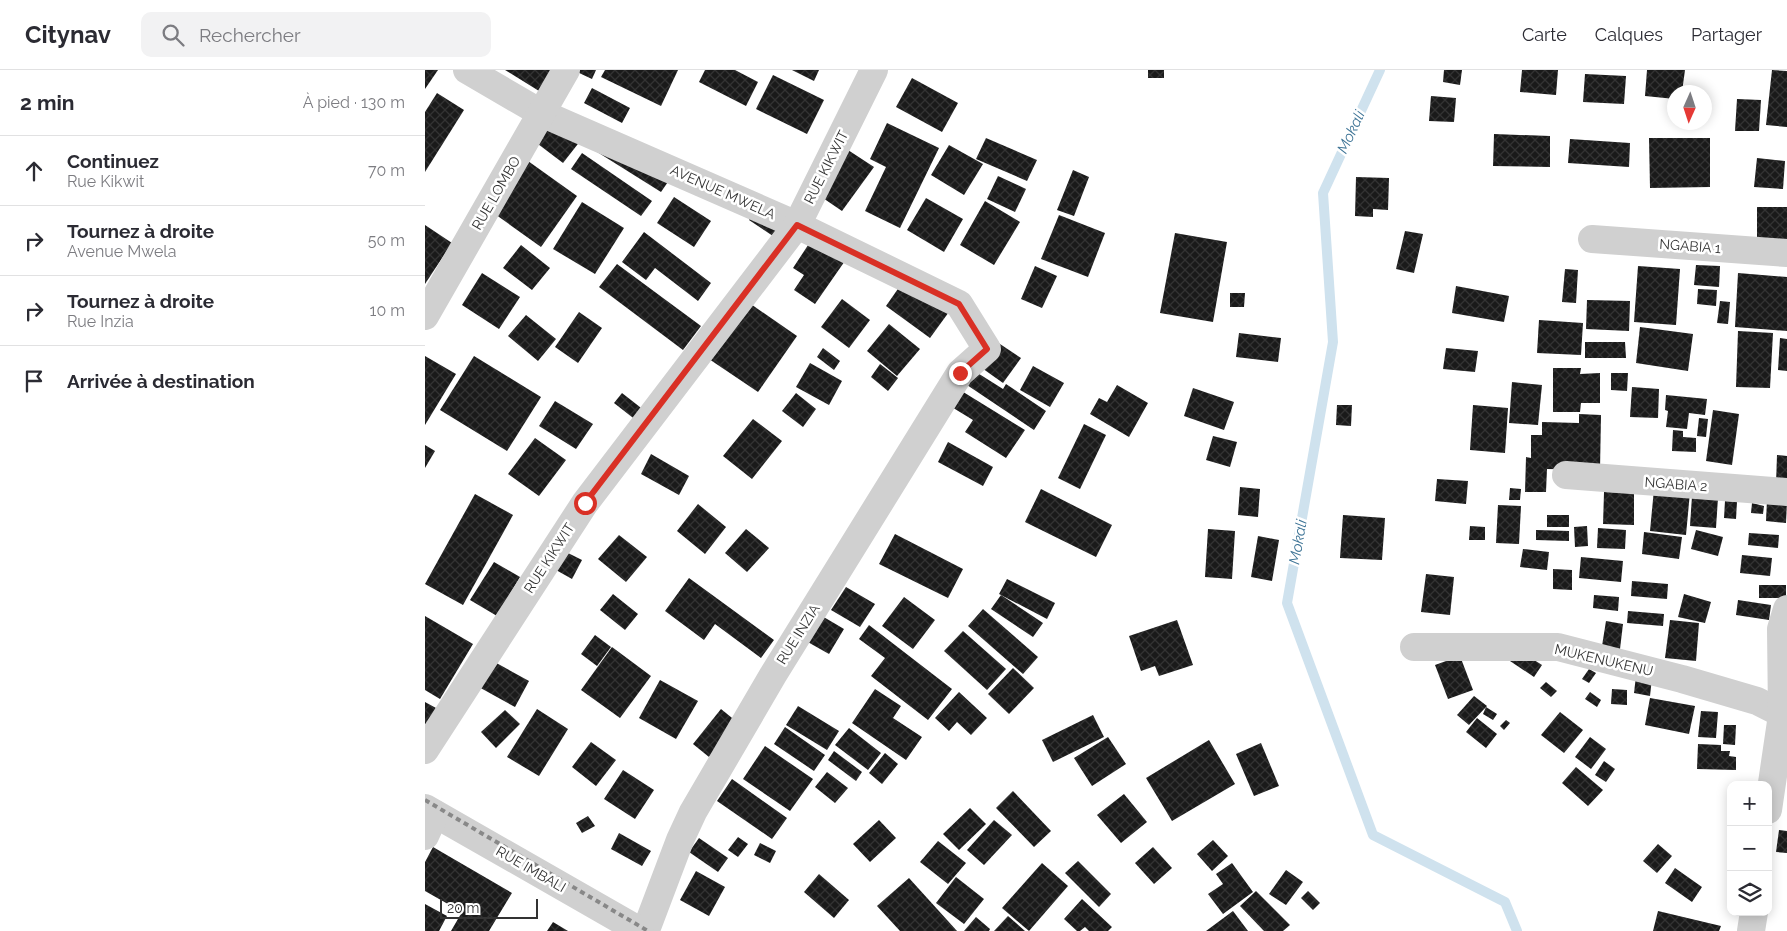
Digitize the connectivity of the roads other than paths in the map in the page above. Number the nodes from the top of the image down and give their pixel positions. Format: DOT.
graph roads {
  1 [pos="467,70"];
  2 [pos="567,70"];
  3 [pos="874,70"];
  4 [pos="541,113"];
  5 [pos="797,225"];
  6 [pos="1592,239"];
  7 [pos="1787,253"];
  8 [pos="425,316"];
  9 [pos="987,349"];
  10 [pos="1566,475"];
  11 [pos="1787,492"];
  12 [pos="1787,608"];
  13 [pos="1414,647"];
  14 [pos="1784,716"];
  15 [pos="425,750"];
  16 [pos="1772,786"];
  17 [pos="428,819"];
  18 [pos="1753,916"];
  19 [pos="638,930"];
  20 [pos="1751,931"];
  1 -- 4 [label="street, AVENUE MWELA"];
  2 -- 4 [label="street, RUE LOMBO"];
  3 -- 5 [label="street, RUE KIKWIT"];
  4 -- 5 [label="street, AVENUE MWELA"];
  4 -- 8 [label="street, RUE LOMBO"];
  5 -- 9 [label="street, AVENUE MWELA"];
  5 -- 15 [label="street, RUE KIKWIT"];
  6 -- 7 [label="street, NGABIA 1"];
  9 -- 19 [label="street, RUE INZIA"];
  10 -- 11 [label="street, NGABIA 2"];
  12 -- 14 [label="street"];
  13 -- 14 [label="street, MUKENUKENU"];
  14 -- 16 [label="street"];
  17 -- 19 [label="street, RUE IMBALI"];
  18 -- 20 [label="street"];
}
